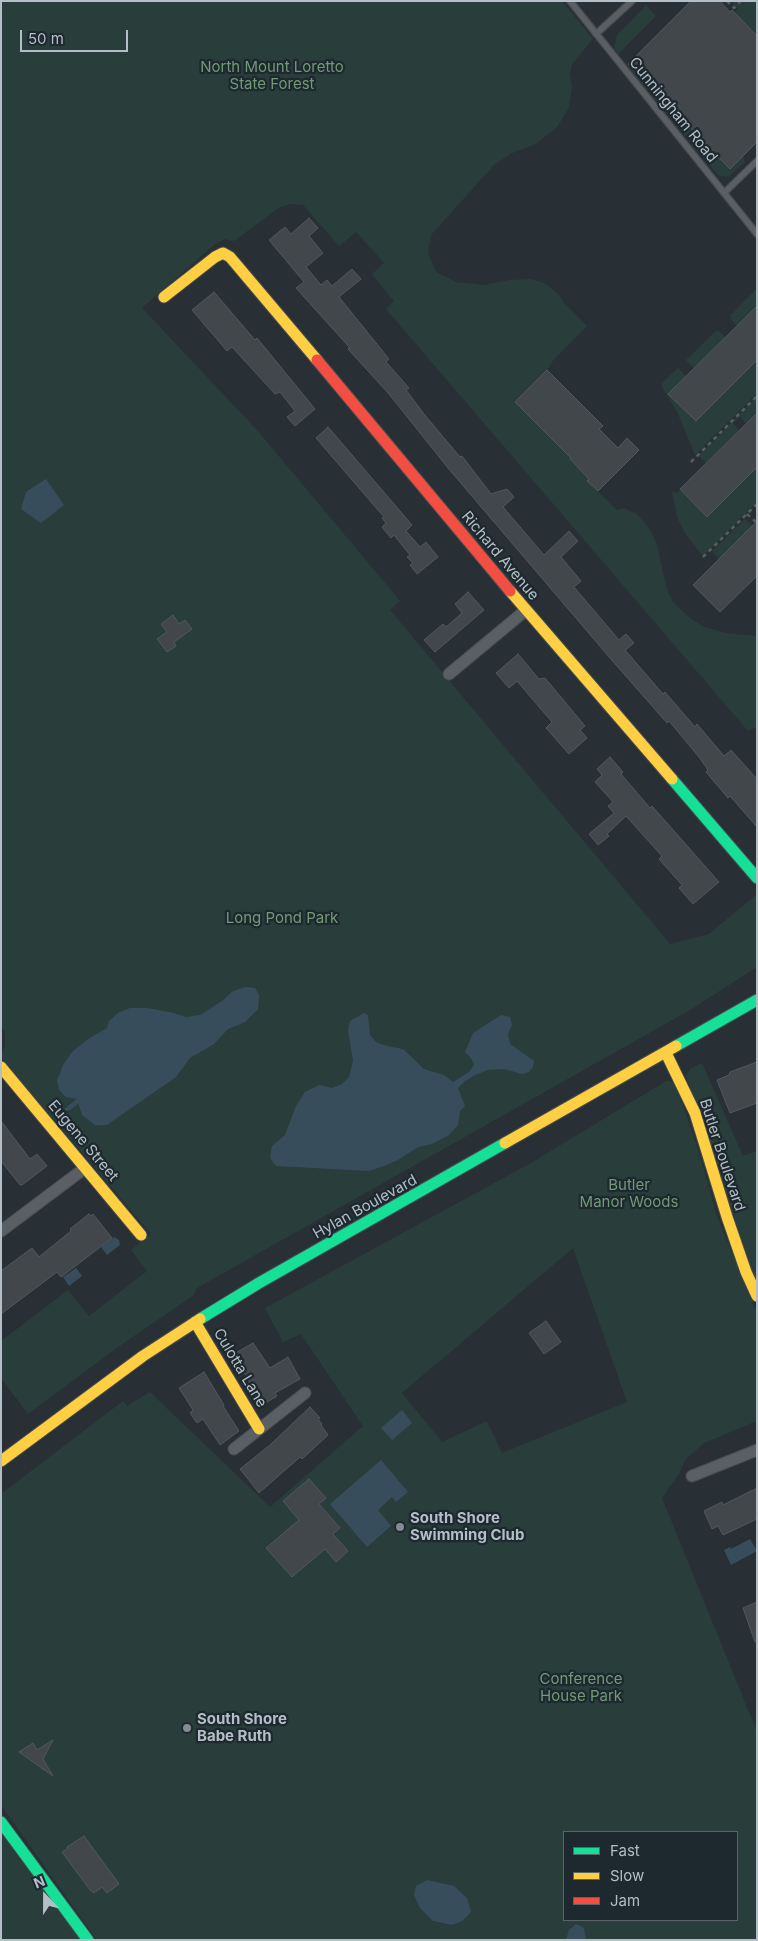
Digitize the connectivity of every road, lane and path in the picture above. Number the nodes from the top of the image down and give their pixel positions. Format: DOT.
graph roads {
  1 [pos="570,1"];
  2 [pos="632,1"];
  3 [pos="727,1"];
  4 [pos="741,1"];
  5 [pos="731,5"];
  6 [pos="727,9"];
  7 [pos="596,34"];
  8 [pos="757,161"];
  9 [pos="724,193"];
  10 [pos="757,234"];
  11 [pos="164,297"];
  12 [pos="757,396"];
  13 [pos="691,462"];
  14 [pos="757,504"];
  15 [pos="747,514"];
  16 [pos="756,522"];
  17 [pos="703,557"];
  18 [pos="526,610"];
  19 [pos="449,674"];
  20 [pos="757,878"];
  21 [pos="757,1000"];
  22 [pos="666,1052"];
  23 [pos="1,1067"];
  24 [pos="85,1168"];
  25 [pos="1,1231"];
  26 [pos="141,1235"];
  27 [pos="757,1296"];
  28 [pos="195,1322"];
  29 [pos="305,1392"];
  30 [pos="259,1429"];
  31 [pos="234,1449"];
  32 [pos="757,1450"];
  33 [pos="1,1461"];
  34 [pos="692,1476"];
  35 [pos="1,1822"];
  36 [pos="88,1940"];
  1 -- 7 [label="lane, Cunningham Road"];
  2 -- 7 [label="lane"];
  3 -- 5 [label="path"];
  4 -- 5 [label="path"];
  5 -- 6 [label="path"];
  7 -- 9 [label="lane, Cunningham Road"];
  8 -- 9 [label="lane"];
  9 -- 10 [label="lane, Cunningham Road"];
  11 -- 18 [label="street, Richard Avenue"];
  12 -- 13 [label="path"];
  14 -- 15 [label="path"];
  15 -- 16 [label="path"];
  15 -- 17 [label="path"];
  18 -- 19 [label="street"];
  18 -- 20 [label="street, Richard Avenue"];
  21 -- 22 [label="street, Hylan Boulevard"];
  22 -- 27 [label="street, Butler Boulevard"];
  22 -- 28 [label="street, Hylan Boulevard"];
  23 -- 24 [label="street, Eugene Street"];
  24 -- 25 [label="street"];
  24 -- 26 [label="street, Eugene Street"];
  28 -- 30 [label="street, Culotta Lane"];
  28 -- 33 [label="street, Hylan Boulevard"];
  29 -- 30 [label="street, Culotta Lane"];
  30 -- 31 [label="street, Culotta Lane"];
  32 -- 34 [label="street"];
  35 -- 36 [label="street"];
}
